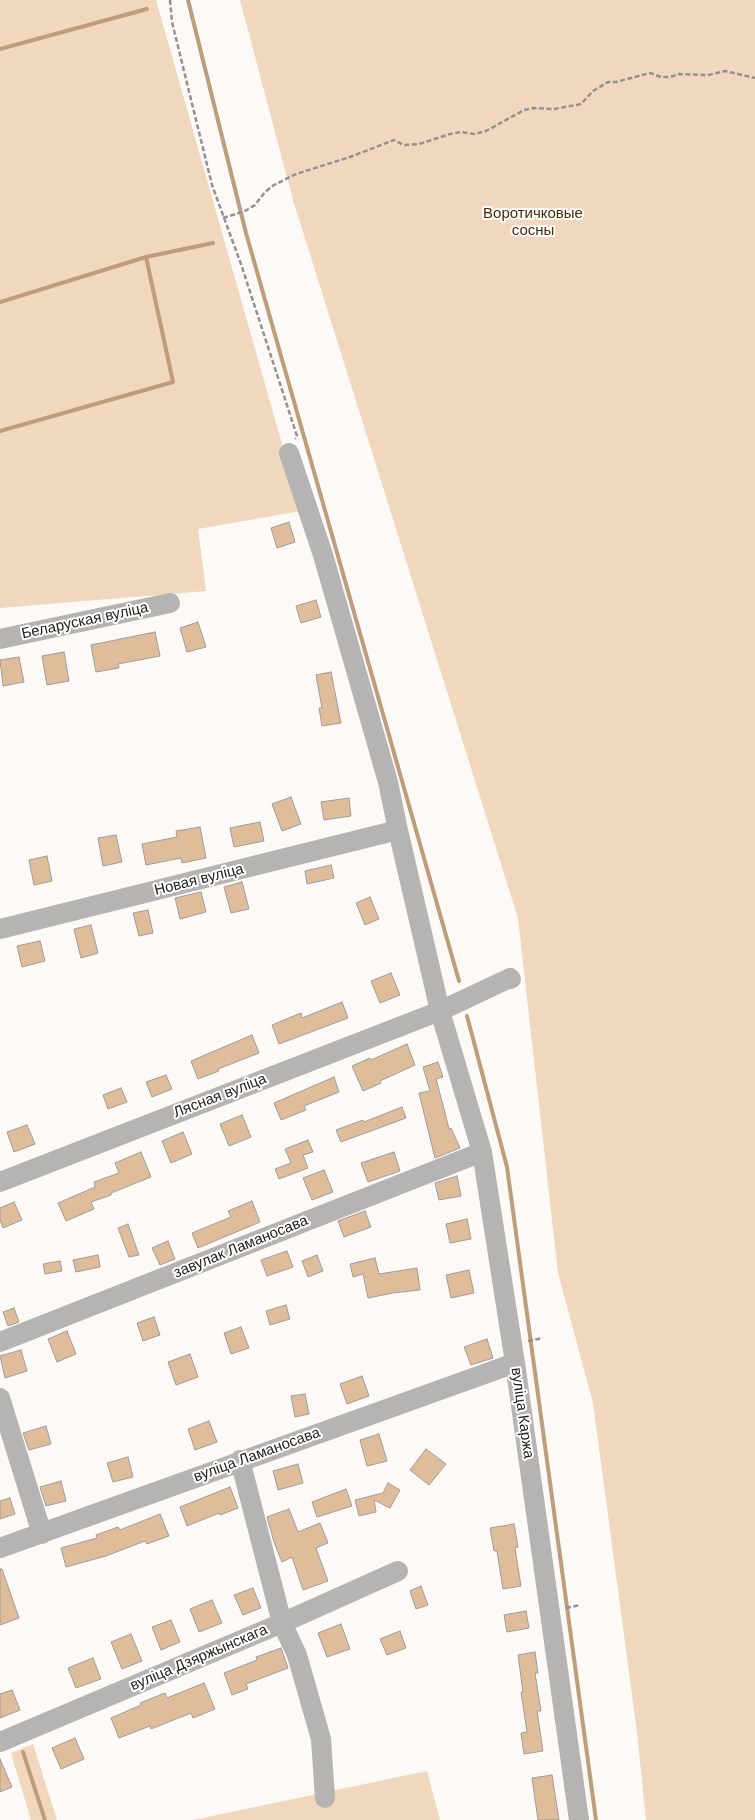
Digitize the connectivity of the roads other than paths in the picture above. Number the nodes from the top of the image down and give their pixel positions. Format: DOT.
graph roads {
  1 [pos="288,453"];
  2 [pos="170,603"];
  3 [pos="0,638"];
  4 [pos="398,830"];
  5 [pos="0,929"];
  6 [pos="511,979"];
  7 [pos="440,1011"];
  8 [pos="482,1152"];
  9 [pos="0,1182"];
  10 [pos="0,1342"];
  11 [pos="515,1362"];
  12 [pos="0,1398"];
  13 [pos="240,1460"];
  14 [pos="42,1534"];
  15 [pos="0,1548"];
  16 [pos="398,1571"];
  17 [pos="282,1623"];
  18 [pos="0,1742"];
  19 [pos="325,1798"];
  20 [pos="579,1820"];
  1 -- 4 [label="street"];
  2 -- 3 [label="street, Беларуская вуліца"];
  4 -- 5 [label="street, Новая вуліца"];
  4 -- 7 [label="street"];
  6 -- 7 [label="street, Лясная вуліца"];
  7 -- 8 [label="street, вуліца Каржа"];
  7 -- 9 [label="street, Лясная вуліца"];
  8 -- 10 [label="street, завулак Ламаносава"];
  8 -- 11 [label="street, вуліца Каржа"];
  11 -- 13 [label="street, вуліца Ламаносава"];
  11 -- 20 [label="street, вуліца Каржа"];
  12 -- 14 [label="street"];
  13 -- 14 [label="street, вуліца Ламаносава"];
  13 -- 17 [label="street"];
  14 -- 15 [label="street, вуліца Ламаносава"];
  16 -- 17 [label="street, вуліца Дзяржынскага"];
  17 -- 18 [label="street, вуліца Дзяржынскага"];
  17 -- 19 [label="street"];
}
